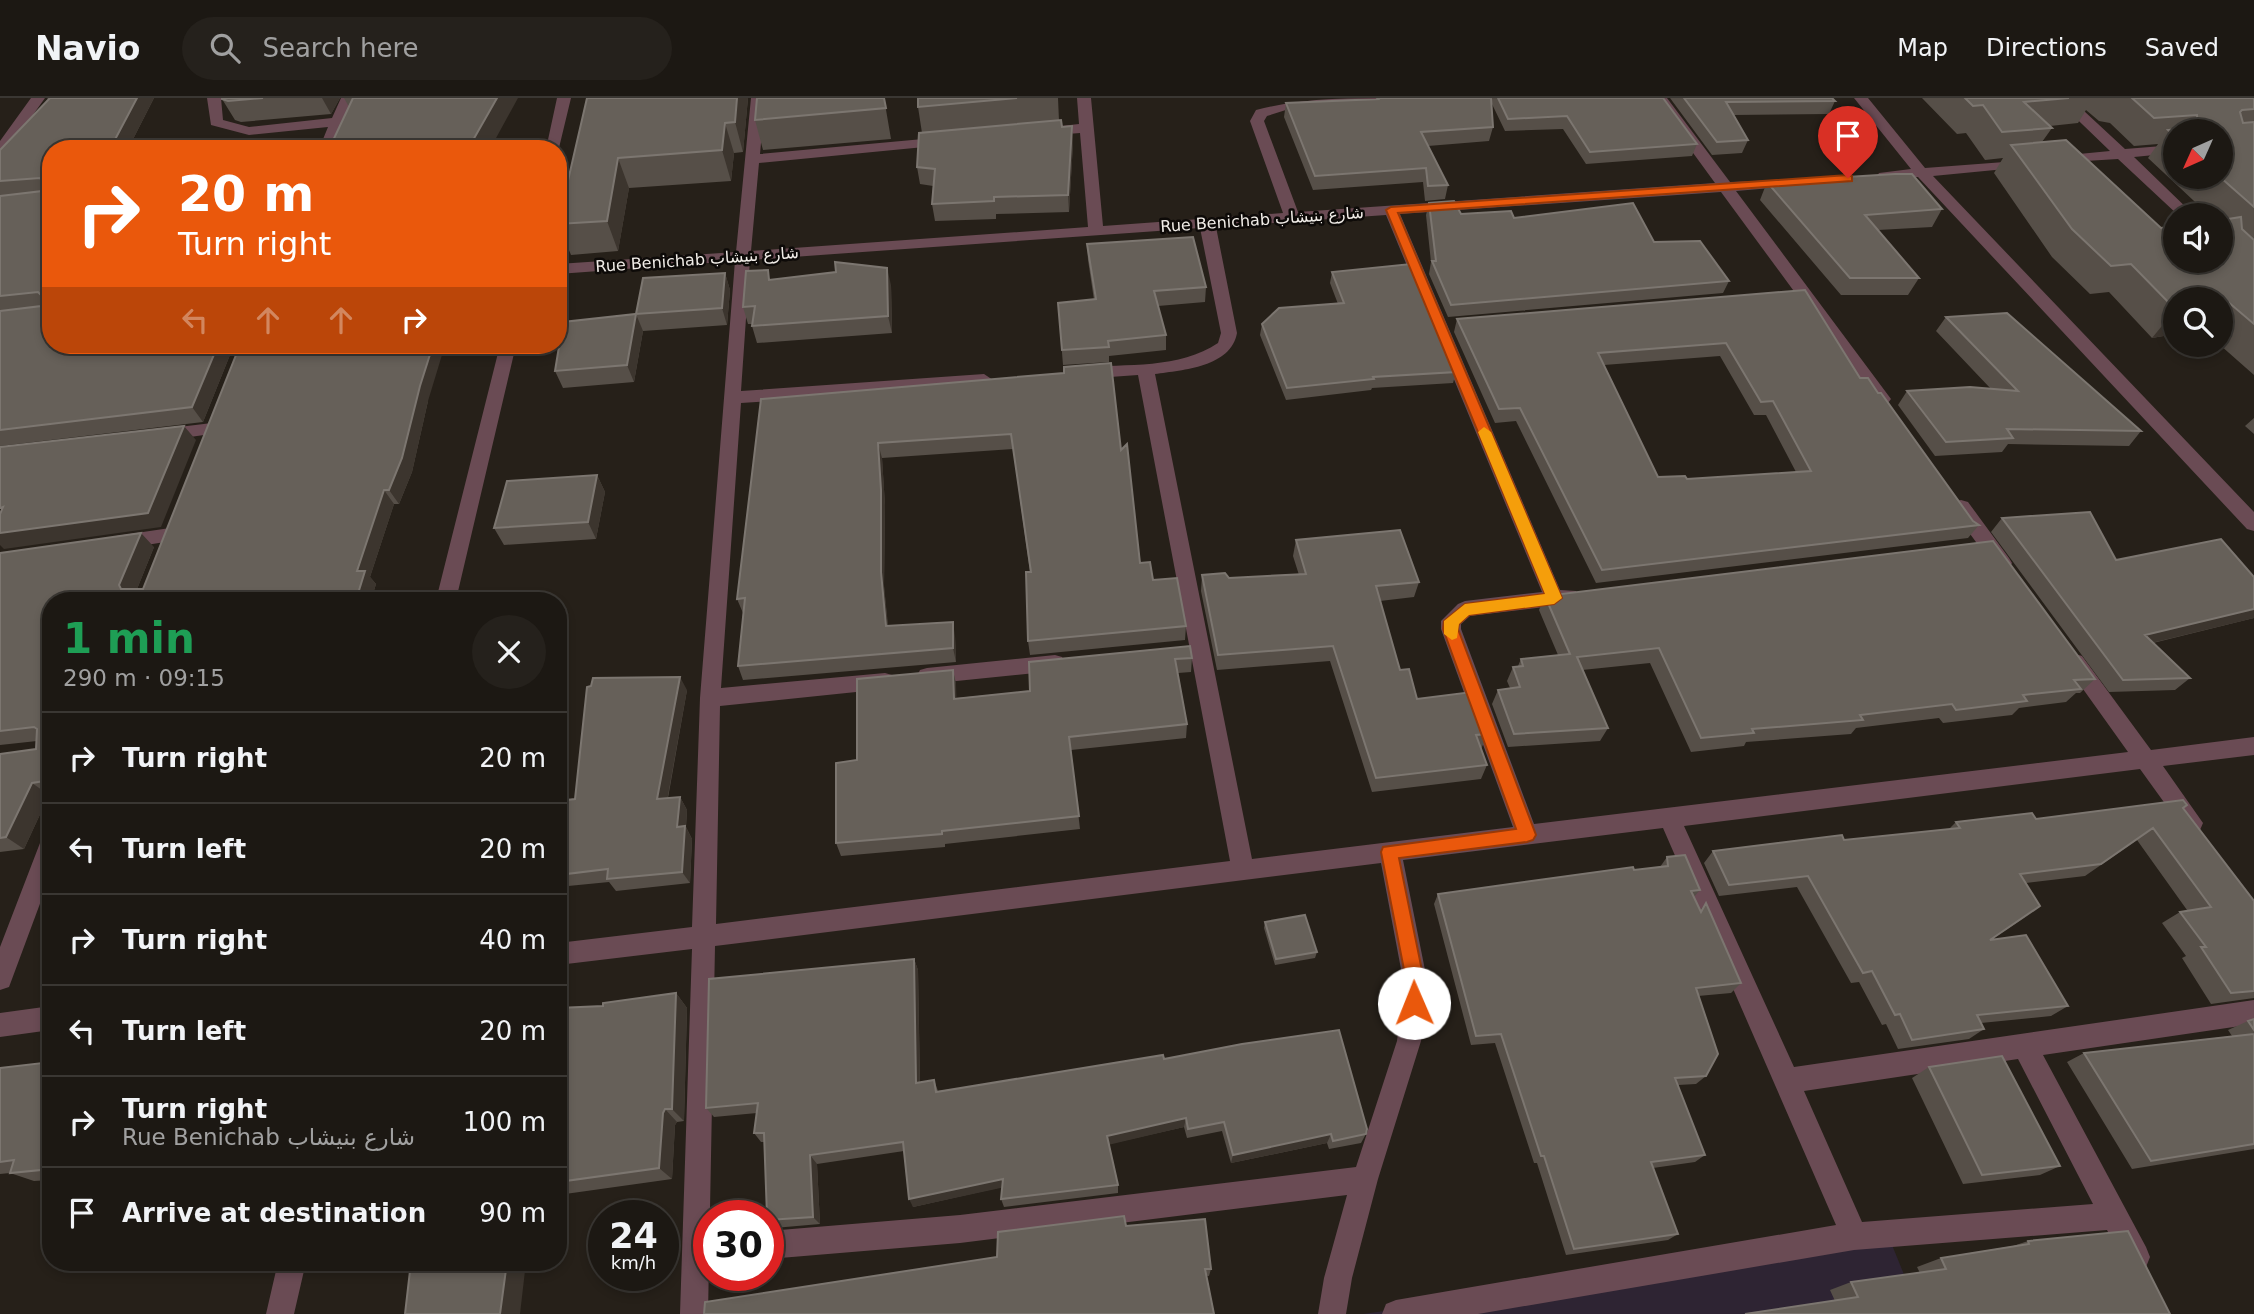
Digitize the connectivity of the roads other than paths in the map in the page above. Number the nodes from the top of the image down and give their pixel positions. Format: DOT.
graph roads {
  1 [pos="38,98"];
  2 [pos="214,98"];
  3 [pos="348,98"];
  4 [pos="564,98"];
  5 [pos="758,98"];
  6 [pos="1084,98"];
  7 [pos="1388,98"];
  8 [pos="1660,98"];
  9 [pos="1861,98"];
  10 [pos="2062,98"];
  11 [pos="1348,99"];
  12 [pos="337,122"];
  13 [pos="1086,128"];
  14 [pos="1031,133"];
  15 [pos="330,140"];
  16 [pos="555,140"];
  17 [pos="961,140"];
  18 [pos="2163,150"];
  19 [pos="0,151"];
  20 [pos="2122,154"];
  21 [pos="752,159"];
  22 [pos="1922,173"];
  23 [pos="1870,177"];
  24 [pos="1817,180"];
  25 [pos="1726,187"];
  26 [pos="2174,203"];
  27 [pos="1391,210"];
  28 [pos="1292,217"];
  29 [pos="1207,223"];
  30 [pos="1096,231"];
  31 [pos="743,255"];
  32 [pos="567,267"];
  33 [pos="506,354"];
  34 [pos="1145,368"];
  35 [pos="1060,374"];
  36 [pos="1006,378"];
  37 [pos="732,398"];
  38 [pos="1892,414"];
  39 [pos="147,437"];
  40 [pos="203,452"];
  41 [pos="1948,490"];
  42 [pos="2254,524"];
  43 [pos="102,545"];
  44 [pos="1988,545"];
  45 [pos="1961,548"];
  46 [pos="162,556"];
  47 [pos="2013,579"];
  48 [pos="448,592"];
  49 [pos="1595,593"];
  50 [pos="1554,598"];
  51 [pos="2063,646"];
  52 [pos="1200,649"];
  53 [pos="1173,652"];
  54 [pos="1078,661"];
  55 [pos="710,698"];
  56 [pos="2254,746"];
  57 [pos="2146,759"];
  58 [pos="1669,817"];
  59 [pos="2200,834"];
  60 [pos="1527,835"];
  61 [pos="1390,852"];
  62 [pos="42,868"];
  63 [pos="1244,870"];
  64 [pos="702,936"];
  65 [pos="567,953"];
  66 [pos="0,979"];
  67 [pos="2254,1012"];
  68 [pos="42,1019"];
  69 [pos="0,1025"];
  70 [pos="2024,1046"];
  71 [pos="1787,1081"];
  72 [pos="1365,1180"];
  73 [pos="702,1200"];
  74 [pos="2114,1216"];
  75 [pos="1854,1236"];
  76 [pos="784,1244"];
  77 [pos="290,1271"];
  78 [pos="2147,1277"];
  79 [pos="697,1291"];
  80 [pos="280,1314"];
  81 [pos="694,1314"];
  82 [pos="1332,1314"];
  83 [pos="1396,1314"];
  1 -- 19 [label="street"];
  2 -- 12 [label="street"];
  3 -- 12 [label="street"];
  4 -- 16 [label="street"];
  5 -- 21 [label="street"];
  6 -- 13 [label="street"];
  7 -- 11 [label="street"];
  8 -- 25 [label="street"];
  9 -- 22 [label="street"];
  10 -- 20 [label="street"];
  11 -- 28 [label="street"];
  12 -- 15 [label="street"];
  13 -- 14 [label="street"];
  13 -- 30 [label="street"];
  17 -- 21 [label="street"];
  18 -- 20 [label="street"];
  20 -- 22 [label="street"];
  20 -- 26 [label="street"];
  21 -- 31 [label="street"];
  22 -- 23 [label="street"];
  22 -- 42 [label="street"];
  24 -- 25 [label="street, Rue Benichab شارع بنيشاب"];
  25 -- 27 [label="street, Rue Benichab شارع بنيشاب"];
  25 -- 38 [label="street"];
  27 -- 28 [label="street, Rue Benichab شارع بنيشاب"];
  27 -- 50 [label="street"];
  28 -- 29 [label="street, Rue Benichab شارع بنيشاب"];
  29 -- 30 [label="street, Rue Benichab شارع بنيشاب"];
  29 -- 34 [label="street"];
  30 -- 31 [label="street, Rue Benichab شارع بنيشاب"];
  31 -- 32 [label="street, Rue Benichab شارع بنيشاب"];
  31 -- 37 [label="street"];
  33 -- 48 [label="street"];
  34 -- 35 [label="street"];
  34 -- 52 [label="street"];
  36 -- 37 [label="street"];
  37 -- 55 [label="street"];
  39 -- 40 [label="street"];
  41 -- 44 [label="street"];
  43 -- 46 [label="street"];
  44 -- 45 [label="street"];
  44 -- 47 [label="street"];
  49 -- 50 [label="street"];
  50 -- 60 [label="street"];
  51 -- 57 [label="street"];
  52 -- 53 [label="street"];
  52 -- 63 [label="street"];
  54 -- 55 [label="street"];
  55 -- 64 [label="street"];
  56 -- 57 [label="street"];
  57 -- 58 [label="street"];
  57 -- 59 [label="street"];
  58 -- 60 [label="street"];
  58 -- 71 [label="street"];
  60 -- 61 [label="street"];
  61 -- 63 [label="street"];
  61 -- 72 [label="street"];
  62 -- 66 [label="street"];
  63 -- 64 [label="street"];
  64 -- 65 [label="street"];
  64 -- 73 [label="street"];
  67 -- 70 [label="street"];
  68 -- 69 [label="street"];
  70 -- 71 [label="street"];
  70 -- 74 [label="street"];
  71 -- 75 [label="street"];
  72 -- 76 [label="street"];
  72 -- 82 [label="street"];
  74 -- 75 [label="street"];
  74 -- 78 [label="street"];
  75 -- 83 [label="street"];
  77 -- 80 [label="street"];
  79 -- 81 [label="street"];
}
